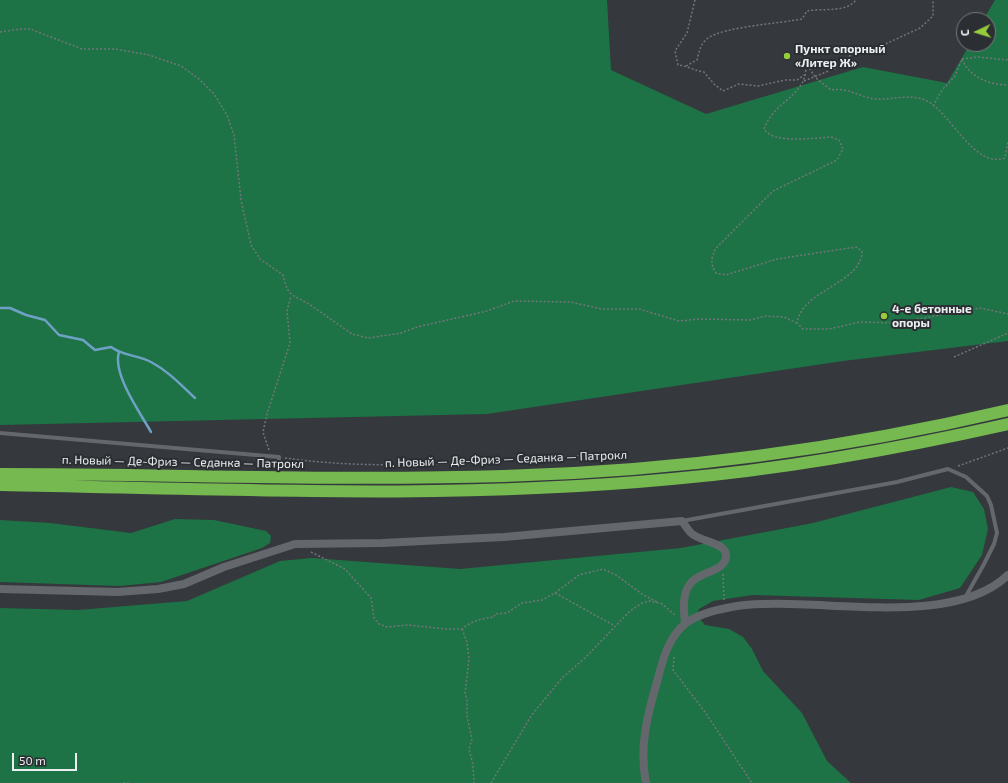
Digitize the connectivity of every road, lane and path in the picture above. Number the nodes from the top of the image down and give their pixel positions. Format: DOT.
graph roads {
  1 [pos="695,0"];
  2 [pos="856,0"];
  3 [pos="933,0"];
  4 [pos="0,32"];
  5 [pos="804,54"];
  6 [pos="962,59"];
  7 [pos="1008,60"];
  8 [pos="807,65"];
  9 [pos="686,66"];
  10 [pos="807,74"];
  11 [pos="816,78"];
  12 [pos="804,81"];
  13 [pos="1008,85"];
  14 [pos="933,106"];
  15 [pos="1008,141"];
  16 [pos="292,295"];
  17 [pos="1008,314"];
  18 [pos="797,323"];
  19 [pos="1008,333"];
  20 [pos="954,357"];
  21 [pos="1008,410"];
  22 [pos="1008,424"];
  23 [pos="0,433"];
  24 [pos="1008,448"];
  25 [pos="270,456"];
  26 [pos="592,456"];
  27 [pos="279,457"];
  28 [pos="948,469"];
  29 [pos="279,473"];
  30 [pos="0,474"];
  31 [pos="0,485"];
  32 [pos="682,521"];
  33 [pos="295,544"];
  34 [pos="724,565"];
  35 [pos="1008,575"];
  36 [pos="0,589"];
  37 [pos="555,593"];
  38 [pos="965,598"];
  39 [pos="660,603"];
  40 [pos="724,608"];
  41 [pos="685,623"];
  42 [pos="616,626"];
  43 [pos="462,629"];
  44 [pos="674,652"];
  45 [pos="123,783"];
  46 [pos="130,783"];
  47 [pos="474,783"];
  48 [pos="491,783"];
  49 [pos="646,783"];
  50 [pos="752,783"];
  1 -- 9 [label="path"];
  2 -- 9 [label="path"];
  3 -- 11 [label="path"];
  4 -- 16 [label="path"];
  5 -- 8 [label="path"];
  6 -- 7 [label="path"];
  6 -- 13 [label="path"];
  6 -- 14 [label="path"];
  8 -- 10 [label="path"];
  8 -- 11 [label="path"];
  9 -- 10 [label="path"];
  10 -- 12 [label="path"];
  11 -- 12 [label="path"];
  11 -- 14 [label="path"];
  12 -- 18 [label="path"];
  14 -- 15 [label="path"];
  16 -- 18 [label="path"];
  16 -- 25 [label="path"];
  17 -- 18 [label="path"];
  19 -- 20 [label="path"];
  21 -- 30 [label="highway, п. Новый — Де-Фриз — Седанка — Патрокл"];
  22 -- 31 [label="highway"];
  23 -- 25 [label="lane"];
  24 -- 28 [label="path"];
  25 -- 27 [label="lane"];
  26 -- 27 [label="path"];
  27 -- 29 [label="lane"];
  28 -- 32 [label="lane"];
  28 -- 38 [label="lane"];
  32 -- 33 [label="street"];
  32 -- 34 [label="street"];
  33 -- 36 [label="street"];
  33 -- 43 [label="path"];
  34 -- 40 [label="path"];
  34 -- 41 [label="street"];
  35 -- 38 [label="street"];
  37 -- 39 [label="path"];
  37 -- 42 [label="path"];
  37 -- 43 [label="path"];
  38 -- 40 [label="street"];
  39 -- 41 [label="path"];
  39 -- 42 [label="path"];
  40 -- 41 [label="street"];
  41 -- 49 [label="street"];
  42 -- 48 [label="path"];
  43 -- 47 [label="path"];
  44 -- 50 [label="path"];
  45 -- 46 [label="path"];
}
